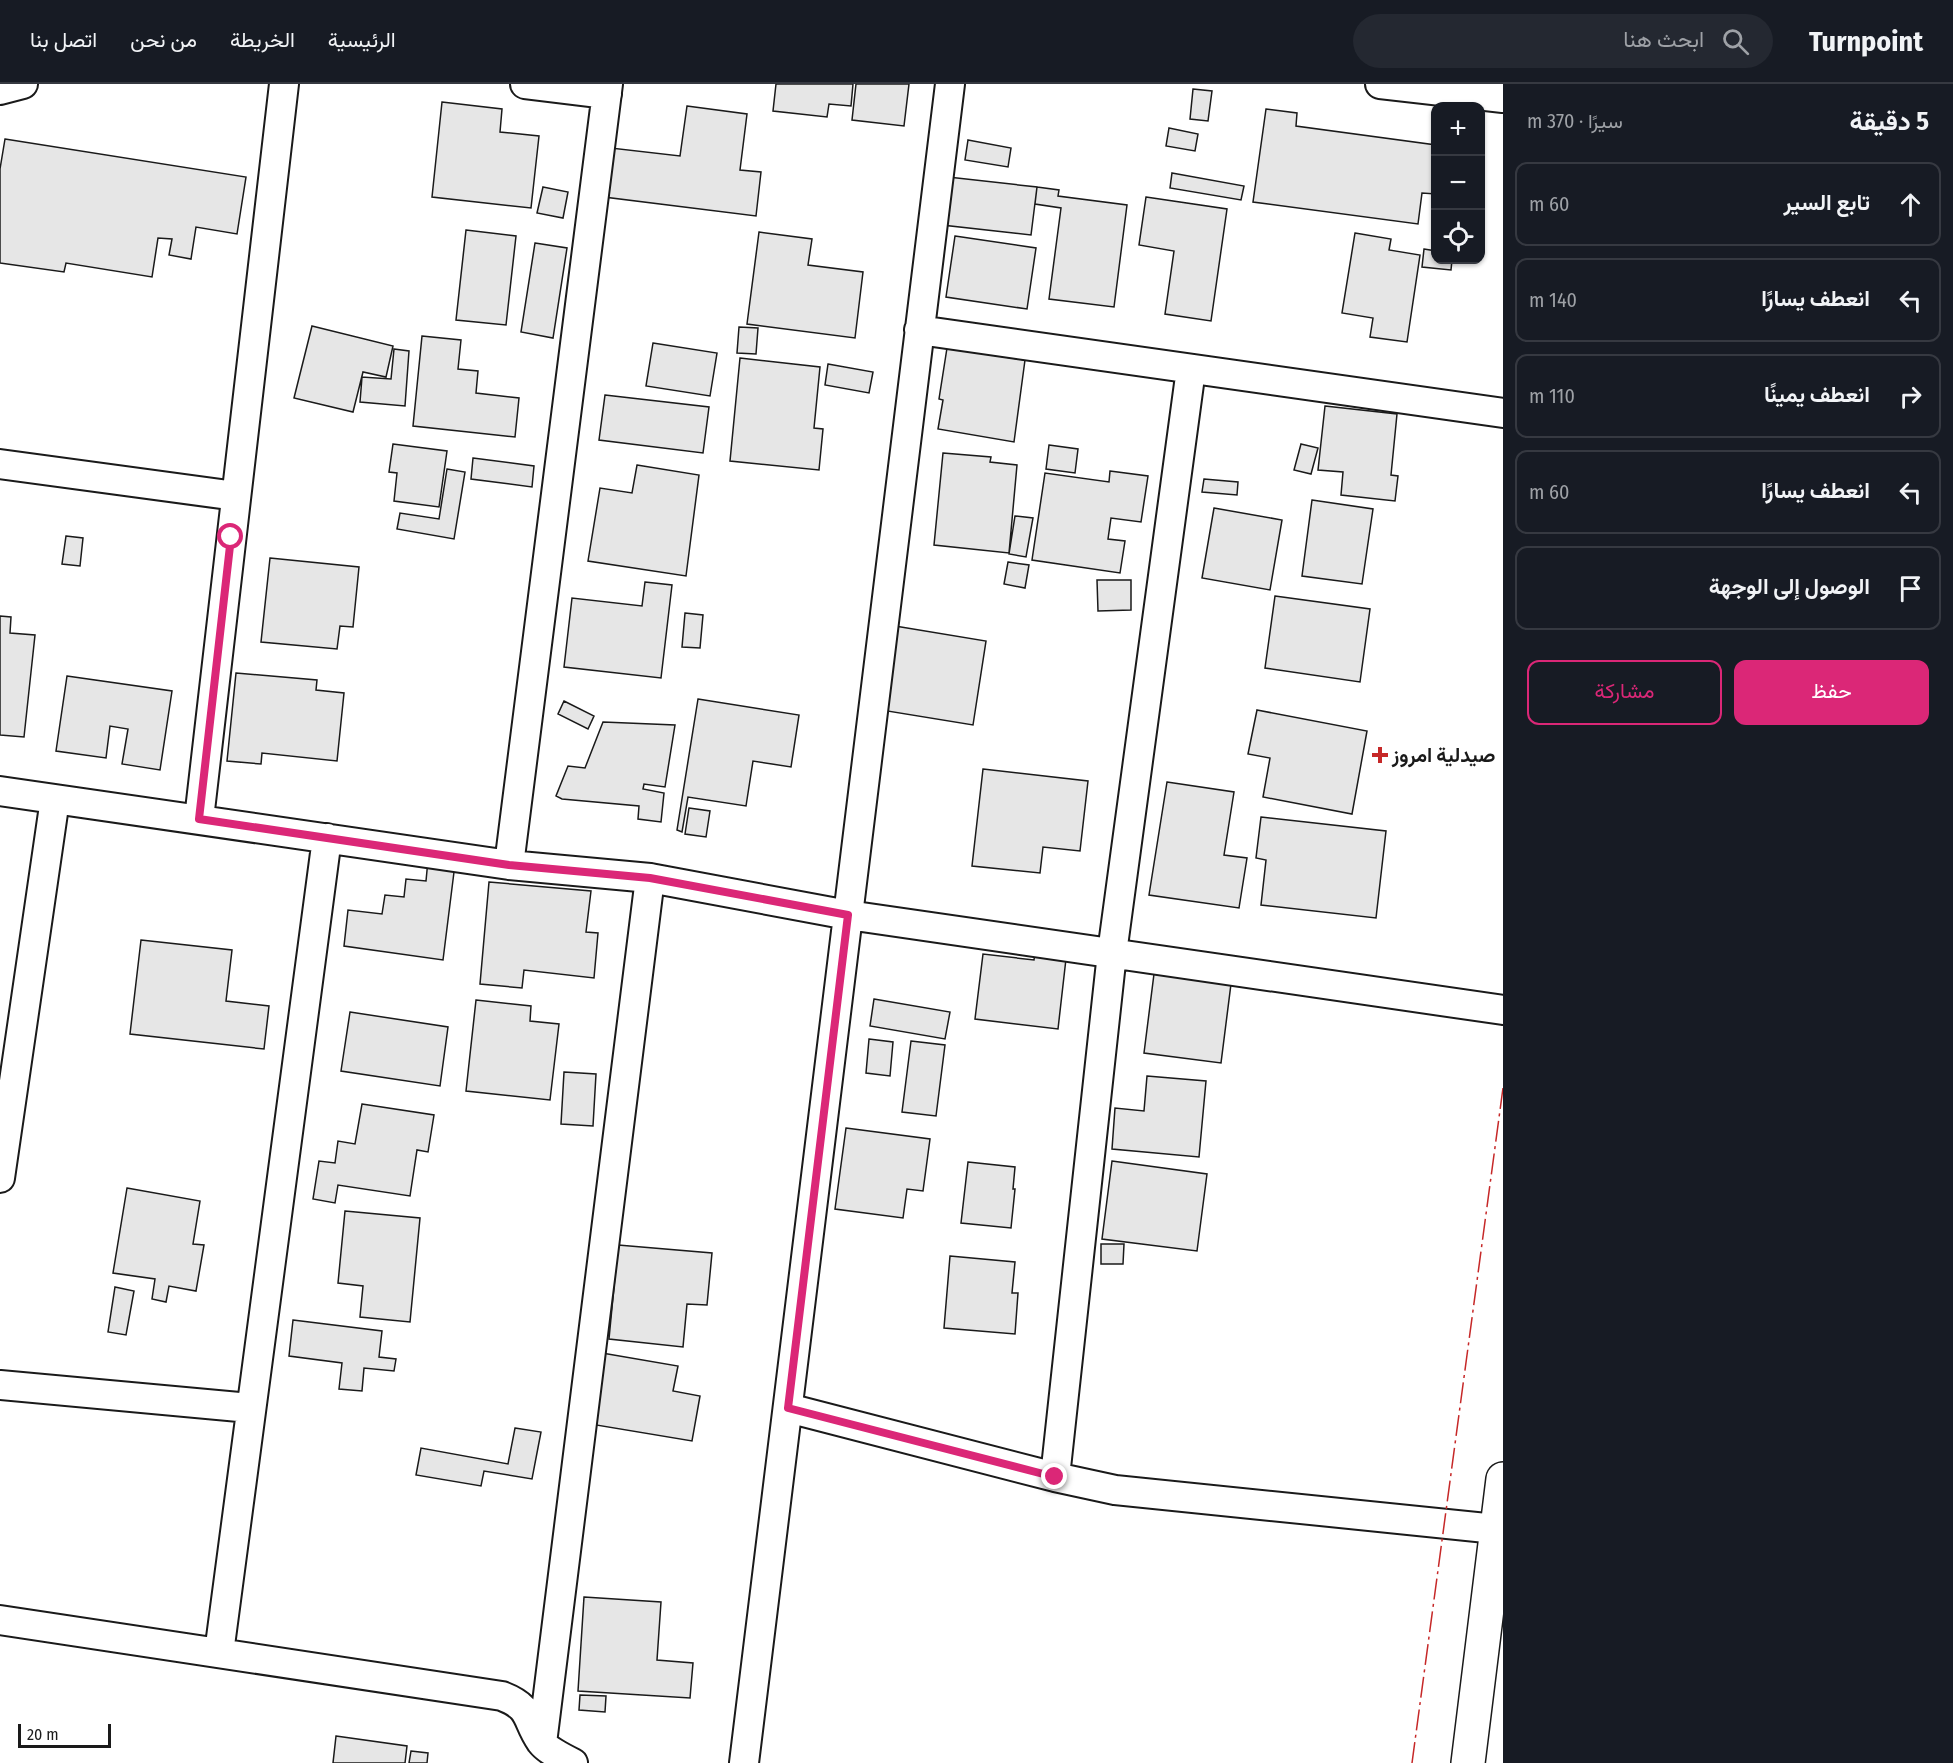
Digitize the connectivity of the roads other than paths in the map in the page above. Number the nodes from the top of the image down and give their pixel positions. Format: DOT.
graph roads {
  1 [pos="23,84"];
  2 [pos="284,84"];
  3 [pos="525,84"];
  4 [pos="950,84"];
  5 [pos="1380,84"];
  6 [pos="608,89"];
  7 [pos="0,90"];
  8 [pos="1503,98"];
  9 [pos="919,330"];
  10 [pos="1191,369"];
  11 [pos="1503,413"];
  12 [pos="0,464"];
  13 [pos="236,496"];
  14 [pos="0,791"];
  15 [pos="55,799"];
  16 [pos="199,819"];
  17 [pos="327,838"];
  18 [pos="509,865"];
  19 [pos="650,878"];
  20 [pos="848,915"];
  21 [pos="1112,953"];
  22 [pos="1503,1010"];
  23 [pos="0,1178"];
  24 [pos="0,1385"];
  25 [pos="250,1408"];
  26 [pos="788,1408"];
  27 [pos="1055,1477"];
  28 [pos="1503,1479"];
  29 [pos="1496,1529"];
  30 [pos="0,1620"];
  31 [pos="219,1653"];
  32 [pos="542,1743"];
  33 [pos="573,1763"];
  34 [pos="744,1763"];
  35 [pos="1468,1763"];
  1 -- 7 [label="street"];
  2 -- 13 [label="street"];
  3 -- 6 [label="street"];
  4 -- 9 [label="street"];
  5 -- 8 [label="street"];
  6 -- 18 [label="street"];
  9 -- 10 [label="street"];
  9 -- 20 [label="street"];
  10 -- 11 [label="street"];
  10 -- 21 [label="street"];
  12 -- 13 [label="street"];
  13 -- 16 [label="street"];
  14 -- 15 [label="street"];
  15 -- 16 [label="street"];
  15 -- 23 [label="street"];
  16 -- 17 [label="street"];
  17 -- 18 [label="street"];
  17 -- 25 [label="street"];
  18 -- 19 [label="street"];
  19 -- 20 [label="street"];
  19 -- 32 [label="street"];
  20 -- 21 [label="street"];
  20 -- 26 [label="street"];
  21 -- 22 [label="street"];
  21 -- 27 [label="street"];
  24 -- 25 [label="street"];
  25 -- 31 [label="street"];
  26 -- 27 [label="street"];
  26 -- 34 [label="street"];
  27 -- 29 [label="street"];
  28 -- 29 [label="street"];
  29 -- 35 [label="street"];
  30 -- 31 [label="street"];
  31 -- 32 [label="street"];
  32 -- 33 [label="street"];
}
